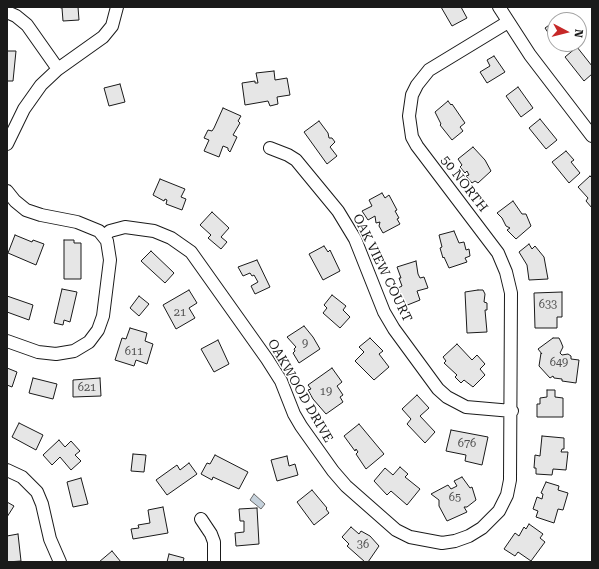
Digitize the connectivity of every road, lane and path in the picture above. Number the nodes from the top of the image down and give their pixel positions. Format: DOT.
graph roads {
  1 [pos="117,7"];
  2 [pos="500,7"];
  3 [pos="7,12"];
  4 [pos="508,22"];
  5 [pos="58,68"];
  6 [pos="592,136"];
  7 [pos="7,144"];
  8 [pos="270,148"];
  9 [pos="7,191"];
  10 [pos="104,236"];
  11 [pos="7,341"];
  12 [pos="512,410"];
  13 [pos="7,470"];
  14 [pos="201,519"];
  15 [pos="60,562"];
  16 [pos="214,562"];
  1 -- 5 [label="street"];
  2 -- 4 [label="street"];
  3 -- 5 [label="street"];
  4 -- 6 [label="street"];
  4 -- 12 [label="street, 50 NORTH"];
  5 -- 7 [label="street"];
  8 -- 12 [label="street, OAK VIEW COURT"];
  9 -- 10 [label="street"];
  10 -- 11 [label="street"];
  10 -- 12 [label="street, OAKWOOD DRIVE"];
  13 -- 15 [label="street"];
  14 -- 16 [label="street"];
}
